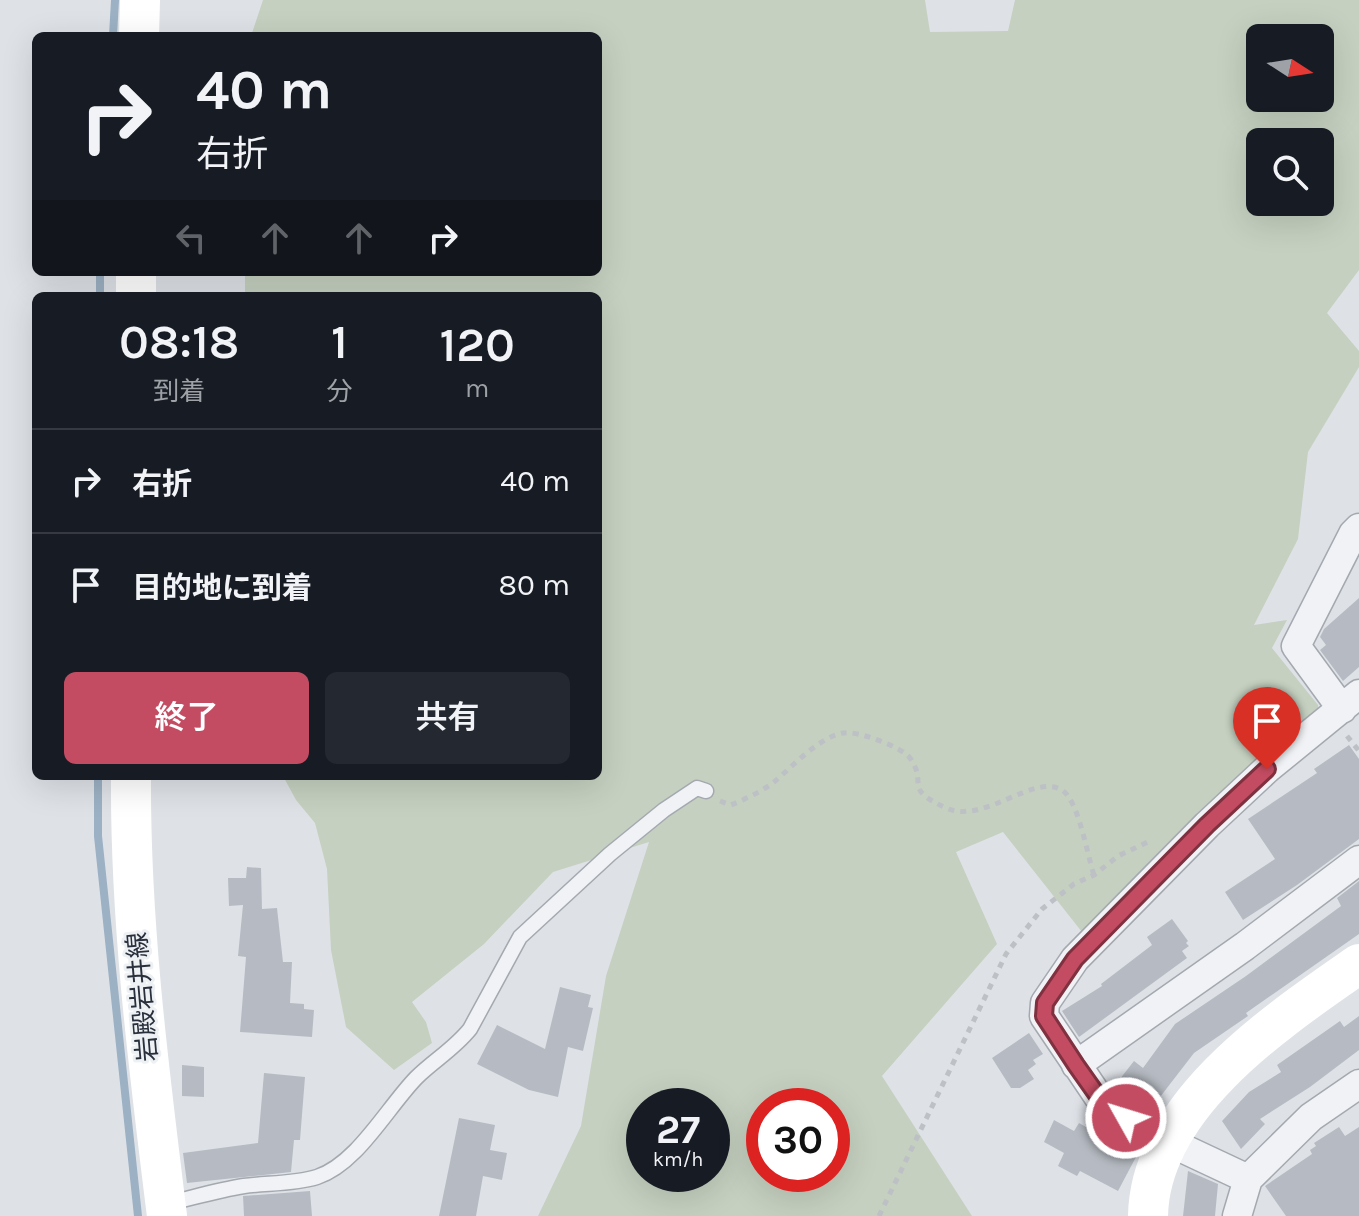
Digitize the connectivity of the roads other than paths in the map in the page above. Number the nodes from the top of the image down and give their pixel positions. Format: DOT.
graph roads {
  1 [pos="140,0"];
  2 [pos="139,32"];
  3 [pos="1359,528"];
  4 [pos="1350,702"];
  5 [pos="131,780"];
  6 [pos="706,791"];
  7 [pos="1359,860"];
  8 [pos="1359,964"];
  9 [pos="1076,1065"];
  10 [pos="1359,1084"];
  11 [pos="1167,1141"];
  12 [pos="1248,1179"];
  13 [pos="166,1210"];
  14 [pos="1148,1216"];
  15 [pos="1237,1216"];
  1 -- 2 [label="main road"];
  3 -- 4 [label="street"];
  4 -- 9 [label="street"];
  5 -- 13 [label="main road, 岩殿岩井線"];
  6 -- 13 [label="lane"];
  7 -- 9 [label="street"];
  8 -- 11 [label="main road"];
  9 -- 11 [label="street"];
  10 -- 12 [label="street"];
  11 -- 12 [label="street"];
  11 -- 14 [label="main road"];
  12 -- 15 [label="street"];
}
